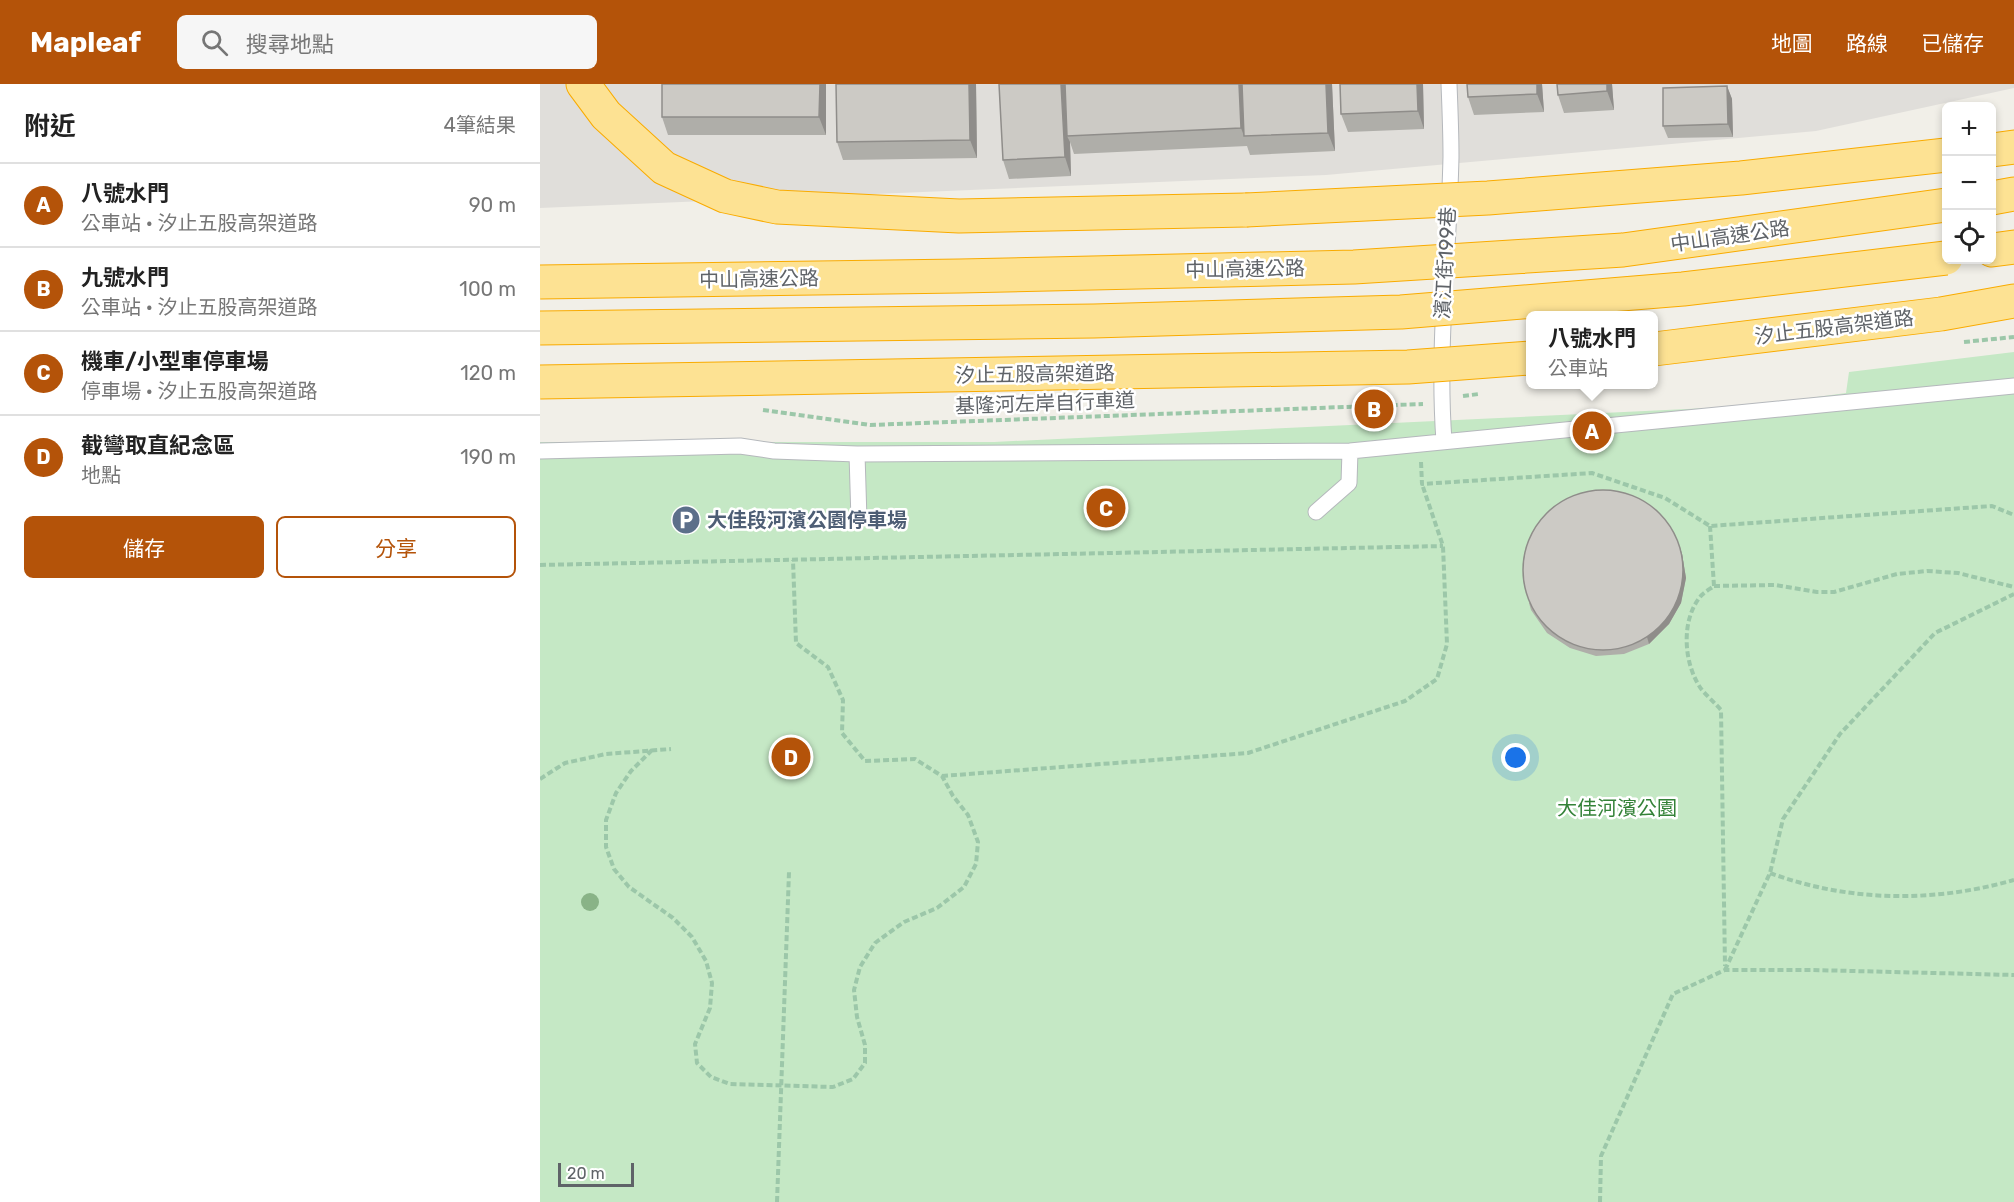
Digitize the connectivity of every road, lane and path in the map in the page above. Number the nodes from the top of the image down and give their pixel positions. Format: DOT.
graph roads {
  1 [pos="583,84"];
  2 [pos="1449,84"];
  3 [pos="605,100"];
  4 [pos="2014,147"];
  5 [pos="1996,149"];
  6 [pos="1942,156"];
  7 [pos="2014,194"];
  8 [pos="1996,197"];
  9 [pos="1942,206"];
  10 [pos="2014,247"];
  11 [pos="1996,249"];
  12 [pos="1942,259"];
  13 [pos="540,282"];
  14 [pos="2014,301"];
  15 [pos="540,328"];
  16 [pos="1658,348"];
  17 [pos="1526,358"];
  18 [pos="540,382"];
  19 [pos="2014,386"];
  20 [pos="1488,392"];
  21 [pos="1441,399"];
  22 [pos="1425,404"];
  23 [pos="755,408"];
  24 [pos="1444,441"];
  25 [pos="1421,443"];
  26 [pos="540,451"];
  27 [pos="1350,451"];
  28 [pos="857,454"];
  29 [pos="1422,484"];
  30 [pos="1316,512"];
  31 [pos="2014,515"];
  32 [pos="859,520"];
  33 [pos="1710,526"];
  34 [pos="1443,546"];
  35 [pos="793,560"];
  36 [pos="540,565"];
  37 [pos="1714,586"];
  38 [pos="2014,587"];
  39 [pos="2014,594"];
  40 [pos="671,749"];
  41 [pos="652,750"];
  42 [pos="942,776"];
  43 [pos="540,779"];
  44 [pos="789,872"];
  45 [pos="1770,873"];
  46 [pos="2014,879"];
  47 [pos="1725,970"];
  48 [pos="2014,975"];
  49 [pos="781,1086"];
  50 [pos="777,1202"];
  51 [pos="1600,1202"];
  1 -- 3 [label="highway"];
  2 -- 21 [label="lane, 濱江街199巷"];
  3 -- 6 [label="highway, bridge"];
  4 -- 5 [label="highway"];
  7 -- 8 [label="highway"];
  9 -- 13 [label="highway, 中山高速公路, bridge"];
  10 -- 11 [label="highway"];
  12 -- 15 [label="highway, bridge"];
  14 -- 16 [label="highway, 汐止五股高架道路"];
  17 -- 18 [label="highway, 汐止五股高架道路, bridge"];
  19 -- 24 [label="lane"];
  20 -- 21 [label="path, 基隆河左岸自行車道"];
  21 -- 22 [label="path, 基隆河左岸自行車道"];
  21 -- 24 [label="lane, 濱江街199巷"];
  22 -- 23 [label="path, 基隆河左岸自行車道"];
  22 -- 25 [label="path"];
  24 -- 25 [label="lane"];
  25 -- 27 [label="lane"];
  25 -- 29 [label="path"];
  26 -- 28 [label="lane"];
  27 -- 28 [label="lane"];
  27 -- 30 [label="lane"];
  28 -- 32 [label="lane"];
  29 -- 33 [label="path"];
  29 -- 34 [label="path"];
  31 -- 33 [label="path"];
  33 -- 37 [label="path"];
  34 -- 35 [label="path"];
  34 -- 42 [label="path"];
  35 -- 36 [label="path"];
  35 -- 42 [label="path"];
  37 -- 38 [label="path"];
  37 -- 47 [label="path"];
  39 -- 45 [label="path"];
  40 -- 41 [label="path"];
  41 -- 43 [label="path"];
  41 -- 49 [label="path"];
  42 -- 49 [label="path"];
  44 -- 49 [label="path"];
  45 -- 46 [label="path"];
  45 -- 47 [label="path"];
  47 -- 48 [label="path"];
  47 -- 51 [label="path"];
  49 -- 50 [label="path"];
}
